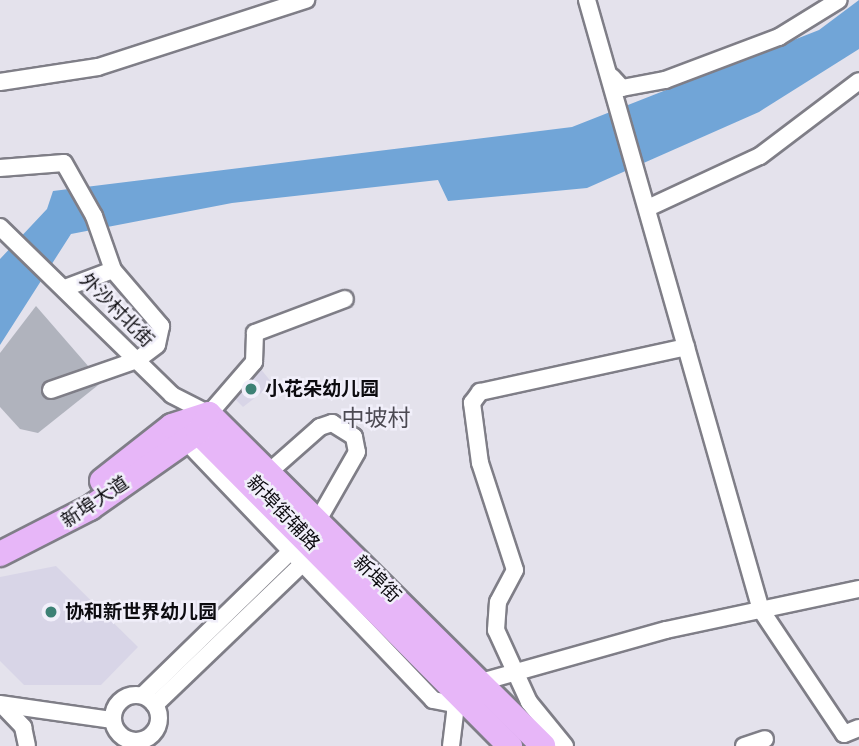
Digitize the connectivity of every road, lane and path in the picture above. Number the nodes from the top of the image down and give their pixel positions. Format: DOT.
graph roads {
  1 [pos="306,0"];
  2 [pos="586,0"];
  3 [pos="839,0"];
  4 [pos="612,77"];
  5 [pos="859,81"];
  6 [pos="0,82"];
  7 [pos="0,168"];
  8 [pos="650,207"];
  9 [pos="0,227"];
  10 [pos="113,270"];
  11 [pos="65,288"];
  12 [pos="345,299"];
  13 [pos="686,347"];
  14 [pos="137,360"];
  15 [pos="51,390"];
  16 [pos="191,428"];
  17 [pos="269,472"];
  18 [pos="318,520"];
  19 [pos="0,537"];
  20 [pos="0,554"];
  21 [pos="296,558"];
  22 [pos="859,589"];
  23 [pos="761,610"];
  24 [pos="519,674"];
  25 [pos="468,696"];
  26 [pos="149,700"];
  27 [pos="2,705"];
  28 [pos="113,720"];
  29 [pos="859,729"];
  30 [pos="765,740"];
  31 [pos="142,743"];
  32 [pos="27,746"];
  33 [pos="451,746"];
  34 [pos="510,746"];
  35 [pos="543,746"];
  36 [pos="565,746"];
  37 [pos="744,746"];
  1 -- 6 [label="street"];
  2 -- 4 [label="street"];
  3 -- 4 [label="street"];
  4 -- 8 [label="street"];
  5 -- 8 [label="street"];
  7 -- 10 [label="street"];
  8 -- 13 [label="street"];
  9 -- 11 [label="street, 外沙村北街"];
  10 -- 11 [label="street"];
  10 -- 14 [label="street"];
  11 -- 14 [label="street, 外沙村北街"];
  12 -- 16 [label="street"];
  13 -- 23 [label="street"];
  13 -- 24 [label="street"];
  14 -- 15 [label="street"];
  14 -- 16 [label="street, 外沙村北街"];
  16 -- 17 [label="main road, 新埠街"];
  16 -- 19 [label="main road, 新埠大道"];
  16 -- 20 [label="main road, 新埠大道"];
  16 -- 21 [label="street, 新埠街辅路"];
  16 -- 25 [label="main road, 新埠街"];
  17 -- 18 [label="main road, 新埠街"];
  17 -- 18 [label="street"];
  18 -- 25 [label="main road, 新埠街"];
  21 -- 25 [label="street, 新埠街辅路"];
  21 -- 26 [label="street"];
  22 -- 23 [label="street"];
  23 -- 24 [label="street"];
  23 -- 29 [label="street"];
  24 -- 25 [label="street"];
  24 -- 36 [label="street"];
  25 -- 33 [label="street"];
  25 -- 34 [label="main road, 新埠街"];
  25 -- 35 [label="main road, 新埠街"];
  26 -- 28 [label="street"];
  26 -- 31 [label="street"];
  27 -- 28 [label="street"];
  27 -- 32 [label="street"];
  28 -- 31 [label="street"];
  30 -- 37 [label="street"];
}
